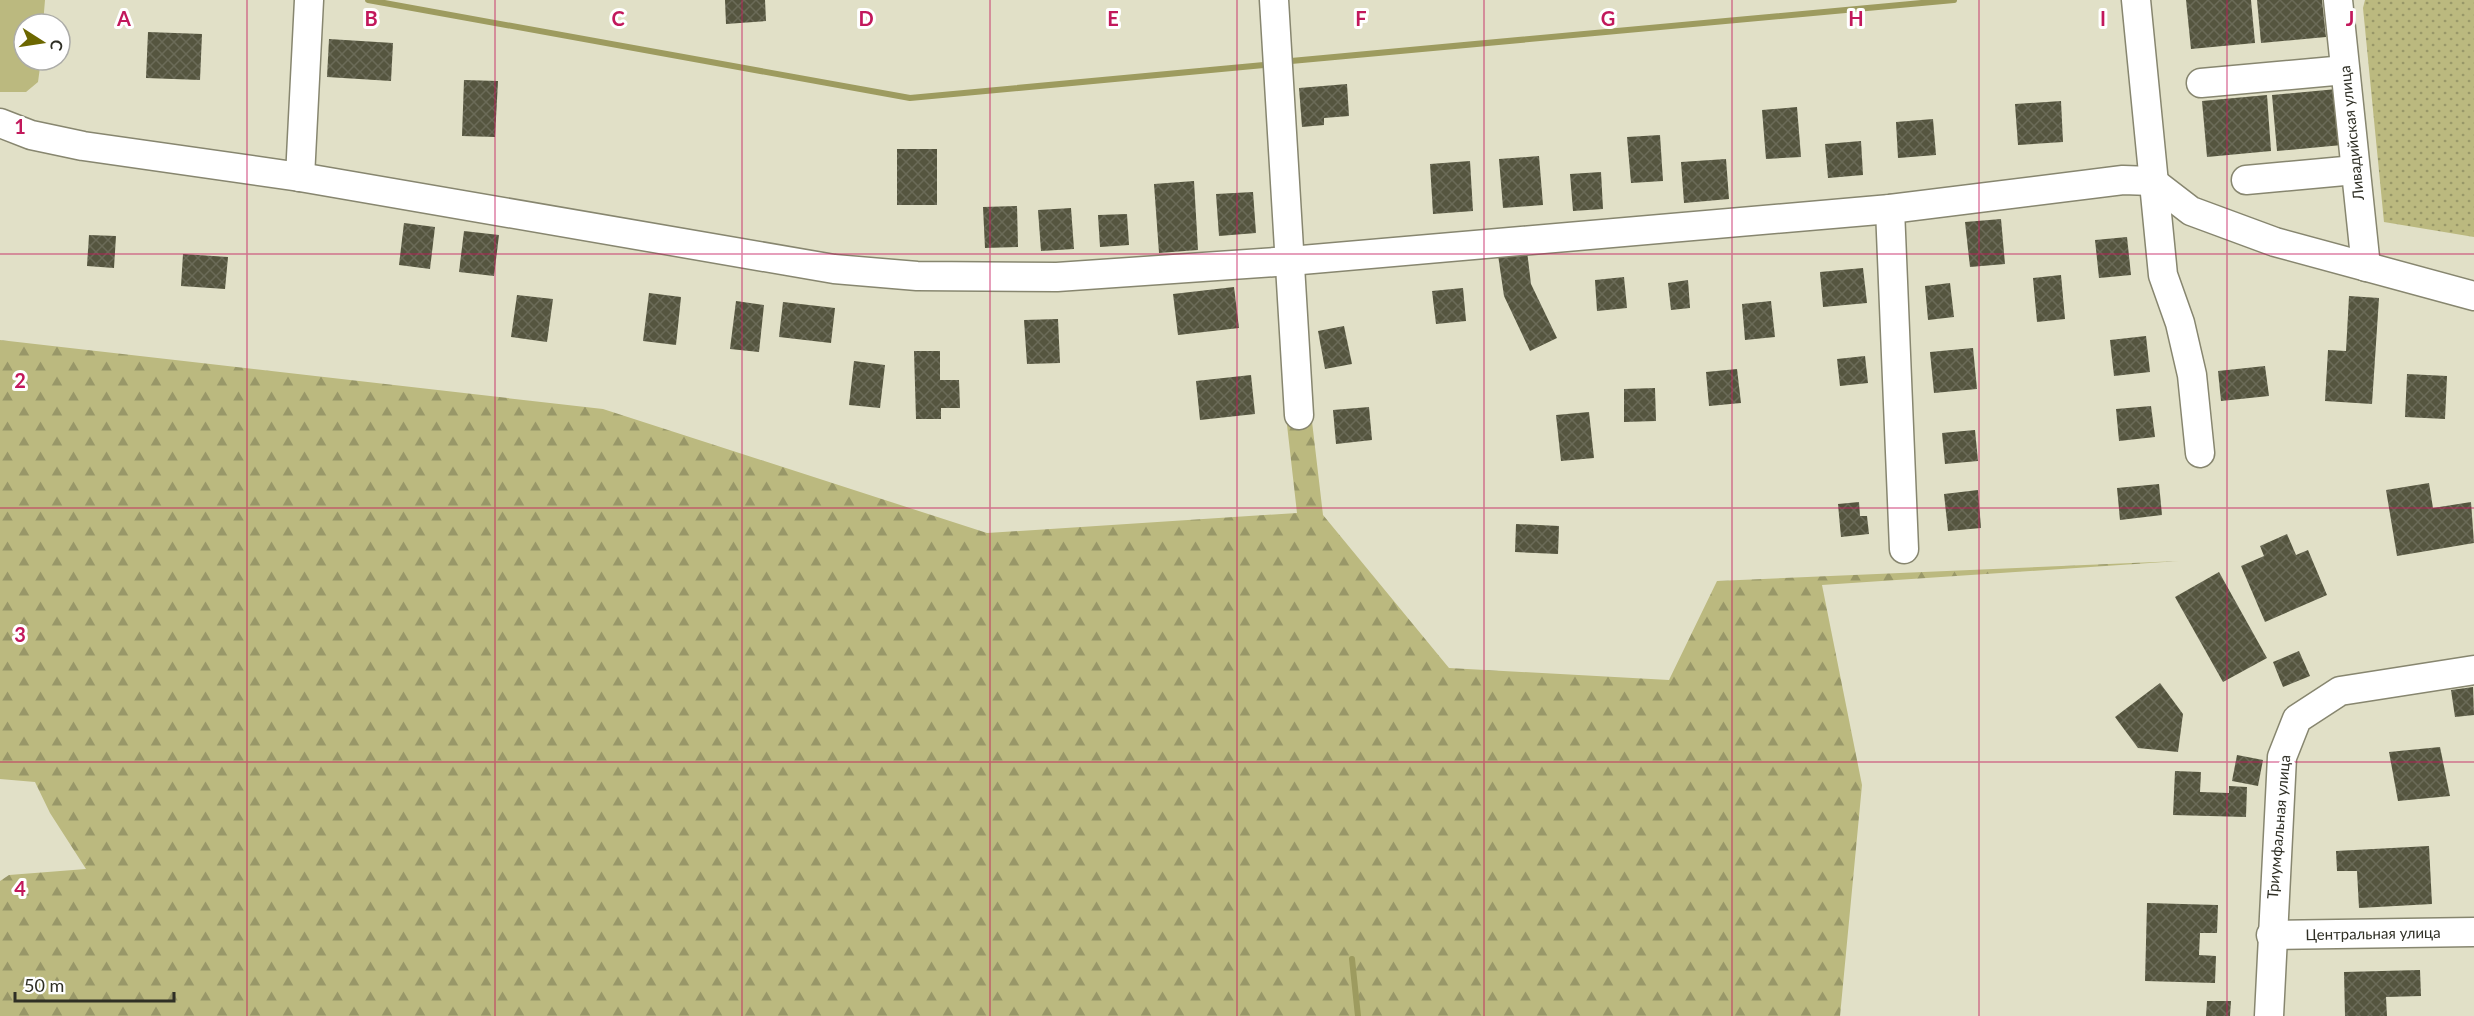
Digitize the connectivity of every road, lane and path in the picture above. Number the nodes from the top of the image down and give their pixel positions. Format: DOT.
graph roads {
  1 [pos="1274,0"];
  2 [pos="2136,0"];
  3 [pos="2338,0"];
  4 [pos="309,3"];
  5 [pos="2345,70"];
  6 [pos="2201,83"];
  7 [pos="0,123"];
  8 [pos="2355,170"];
  9 [pos="300,177"];
  10 [pos="2246,180"];
  11 [pos="2152,181"];
  12 [pos="1890,209"];
  13 [pos="1290,261"];
  14 [pos="2366,267"];
  15 [pos="2474,296"];
  16 [pos="1299,415"];
  17 [pos="2200,453"];
  18 [pos="1904,549"];
  19 [pos="2474,670"];
  20 [pos="2474,932"];
  21 [pos="2271,935"];
  22 [pos="2269,1016"];
  1 -- 13 [label="street"];
  2 -- 11 [label="street"];
  3 -- 5 [label="street, Ливадийская улица"];
  4 -- 9 [label="street"];
  5 -- 6 [label="street"];
  5 -- 8 [label="street, Ливадийская улица"];
  7 -- 9 [label="street"];
  8 -- 10 [label="street"];
  8 -- 14 [label="street, Ливадийская улица"];
  9 -- 13 [label="street"];
  11 -- 12 [label="street"];
  11 -- 14 [label="street"];
  11 -- 17 [label="street"];
  12 -- 13 [label="street"];
  12 -- 18 [label="street"];
  13 -- 16 [label="street"];
  14 -- 15 [label="street"];
  19 -- 21 [label="street, Триумфальная улица"];
  20 -- 21 [label="street, Центральная улица"];
  21 -- 22 [label="street, Триумфальная улица"];
}
